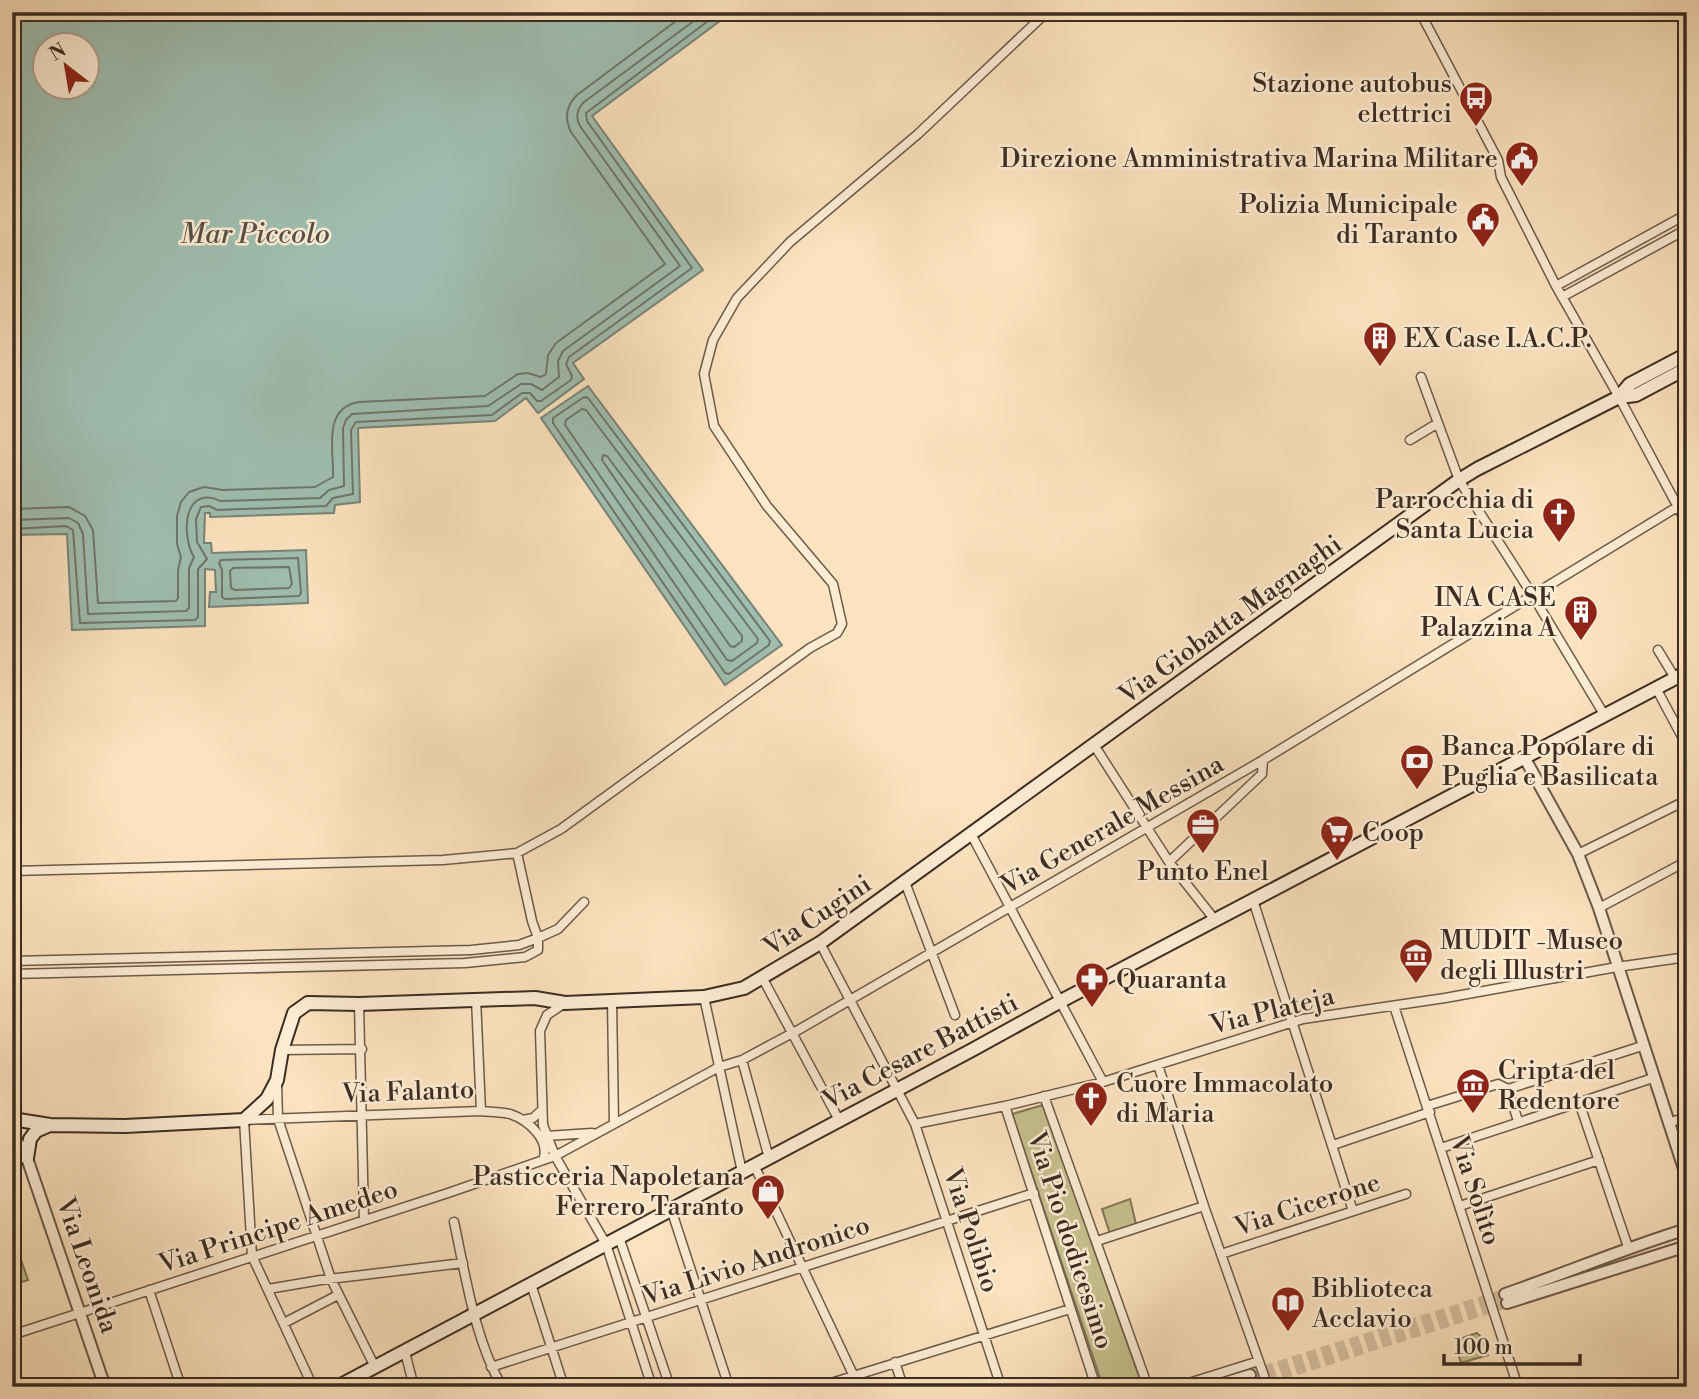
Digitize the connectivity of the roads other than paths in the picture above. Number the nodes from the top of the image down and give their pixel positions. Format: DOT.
graph roads {
  1 [pos="1047,12"];
  2 [pos="1420,12"];
  3 [pos="1687,214"];
  4 [pos="1687,229"];
  5 [pos="1556,286"];
  6 [pos="1562,297"];
  7 [pos="1687,354"];
  8 [pos="1687,368"];
  9 [pos="1421,377"];
  10 [pos="1619,397"];
  11 [pos="1434,425"];
  12 [pos="1410,440"];
  13 [pos="1459,480"];
  14 [pos="1677,507"];
  15 [pos="1687,524"];
  16 [pos="1533,596"];
  17 [pos="1658,650"];
  18 [pos="1681,675"];
  19 [pos="1656,688"];
  20 [pos="1605,716"];
  21 [pos="1687,746"];
  22 [pos="1089,749"];
  23 [pos="1524,757"];
  24 [pos="1263,761"];
  25 [pos="1687,800"];
  26 [pos="1146,827"];
  27 [pos="971,834"];
  28 [pos="517,853"];
  29 [pos="1578,854"];
  30 [pos="1687,861"];
  31 [pos="1169,862"];
  32 [pos="12,871"];
  33 [pos="905,882"];
  34 [pos="1253,900"];
  35 [pos="584,902"];
  36 [pos="1009,907"];
  37 [pos="1599,908"];
  38 [pos="1215,920"];
  39 [pos="538,938"];
  40 [pos="820,943"];
  41 [pos="931,954"];
  42 [pos="1687,957"];
  43 [pos="12,961"];
  44 [pos="1617,967"];
  45 [pos="12,974"];
  46 [pos="763,979"];
  47 [pos="705,998"];
  48 [pos="476,999"];
  49 [pos="850,1000"];
  50 [pos="612,1001"];
  51 [pos="1061,1001"];
  52 [pos="565,1003"];
  53 [pos="359,1004"];
  54 [pos="1394,1006"];
  55 [pos="955,1014"];
  56 [pos="1292,1021"];
  57 [pos="791,1034"];
  58 [pos="1642,1046"];
  59 [pos="362,1049"];
  60 [pos="282,1050"];
  61 [pos="742,1060"];
  62 [pos="1158,1065"];
  63 [pos="719,1067"];
  64 [pos="1653,1078"];
  65 [pos="277,1080"];
  66 [pos="1103,1082"];
  67 [pos="898,1089"];
  68 [pos="1508,1089"];
  69 [pos="1044,1096"];
  70 [pos="1579,1102"];
  71 [pos="1005,1106"];
  72 [pos="1428,1109"];
  73 [pos="542,1110"];
  74 [pos="481,1111"];
  75 [pos="361,1114"];
  76 [pos="1687,1117"];
  77 [pos="12,1119"];
  78 [pos="278,1119"];
  79 [pos="244,1120"];
  80 [pos="839,1120"];
  81 [pos="523,1121"];
  82 [pos="1518,1121"];
  83 [pos="1668,1123"];
  84 [pos="614,1124"];
  85 [pos="915,1124"];
  86 [pos="50,1125"];
  87 [pos="597,1133"];
  88 [pos="12,1136"];
  89 [pos="546,1136"];
  90 [pos="1333,1145"];
  91 [pos="1441,1148"];
  92 [pos="555,1156"];
  93 [pos="27,1158"];
  94 [pos="769,1158"];
  95 [pos="543,1160"];
  96 [pos="1599,1160"];
  97 [pos="754,1165"];
  98 [pos="742,1172"];
  99 [pos="1687,1178"];
  100 [pos="1034,1193"];
  101 [pos="1406,1194"];
  102 [pos="1204,1206"];
  103 [pos="1460,1206"];
  104 [pos="671,1209"];
  105 [pos="1353,1210"];
  106 [pos="364,1219"];
  107 [pos="946,1221"];
  108 [pos="454,1222"];
  109 [pos="1687,1229"];
  110 [pos="316,1235"];
  111 [pos="620,1237"];
  112 [pos="1097,1241"];
  113 [pos="606,1244"];
  114 [pos="1687,1246"];
  115 [pos="1628,1247"];
  116 [pos="1222,1254"];
  117 [pos="252,1256"];
  118 [pos="463,1263"];
  119 [pos="803,1267"];
  120 [pos="331,1279"];
  121 [pos="530,1284"];
  122 [pos="268,1289"];
  123 [pos="149,1290"];
  124 [pos="338,1295"];
  125 [pos="701,1299"];
  126 [pos="1070,1309"];
  127 [pos="80,1312"];
  128 [pos="474,1315"];
  129 [pos="647,1316"];
  130 [pos="631,1322"];
  131 [pos="284,1323"];
  132 [pos="12,1335"];
  133 [pos="985,1335"];
  134 [pos="551,1348"];
  135 [pos="405,1352"];
  136 [pos="1259,1361"];
  137 [pos="895,1362"];
  138 [pos="375,1367"];
  139 [pos="491,1367"];
  140 [pos="855,1376"];
  141 [pos="1249,1382"];
  142 [pos="105,1387"];
  143 [pos="181,1387"];
  144 [pos="313,1387"];
  145 [pos="337,1387"];
  146 [pos="414,1387"];
  147 [pos="502,1387"];
  148 [pos="564,1387"];
  149 [pos="652,1387"];
  150 [pos="670,1387"];
  151 [pos="729,1387"];
  152 [pos="818,1387"];
  153 [pos="859,1387"];
  154 [pos="902,1387"];
  155 [pos="1001,1387"];
  156 [pos="1096,1387"];
  157 [pos="1148,1387"];
  158 [pos="1176,1387"];
  159 [pos="1212,1387"];
  160 [pos="1268,1387"];
  161 [pos="1518,1387"];
  1 -- 28 [label="street"];
  2 -- 5 [label="street"];
  3 -- 5 [label="street"];
  4 -- 6 [label="street"];
  5 -- 6 [label="street"];
  6 -- 10 [label="street"];
  7 -- 10 [label="main road, Via Giobatta Magnaghi"];
  8 -- 10 [label="main road, Via Giobatta Magnaghi"];
  9 -- 11 [label="street"];
  10 -- 13 [label="main road, Via Giobatta Magnaghi"];
  10 -- 14 [label="street"];
  11 -- 12 [label="street"];
  11 -- 13 [label="street"];
  13 -- 16 [label="street"];
  13 -- 22 [label="main road, Via Giobatta Magnaghi"];
  14 -- 15 [label="street"];
  14 -- 16 [label="street, Via Generale Messina"];
  16 -- 20 [label="street"];
  16 -- 24 [label="street, Via Generale Messina"];
  17 -- 18 [label="street"];
  18 -- 19 [label="main road, Via Cesare Battisti"];
  19 -- 20 [label="main road, Via Cesare Battisti"];
  19 -- 21 [label="street"];
  20 -- 23 [label="main road, Via Cesare Battisti"];
  22 -- 26 [label="street"];
  22 -- 27 [label="main road, Via Cugini"];
  23 -- 29 [label="street"];
  23 -- 34 [label="main road, Via Cesare Battisti"];
  24 -- 26 [label="street, Via Generale Messina"];
  24 -- 31 [label="street"];
  25 -- 29 [label="street"];
  26 -- 31 [label="street"];
  26 -- 36 [label="street, Via Generale Messina"];
  27 -- 33 [label="main road, Via Cugini"];
  27 -- 36 [label="street"];
  28 -- 32 [label="street"];
  28 -- 39 [label="street"];
  29 -- 37 [label="street"];
  30 -- 37 [label="street"];
  31 -- 38 [label="street"];
  33 -- 40 [label="main road, Via Cugini"];
  33 -- 41 [label="street"];
  34 -- 38 [label="main road, Via Cesare Battisti"];
  34 -- 56 [label="street"];
  35 -- 39 [label="street"];
  36 -- 41 [label="street, Via Generale Messina"];
  36 -- 51 [label="street"];
  37 -- 44 [label="street"];
  38 -- 51 [label="main road, Via Cesare Battisti"];
  39 -- 43 [label="street"];
  39 -- 45 [label="street"];
  40 -- 46 [label="main road, Via Cugini"];
  40 -- 49 [label="street, Via Polibio"];
  41 -- 49 [label="street, Via Generale Messina"];
  41 -- 55 [label="street"];
  42 -- 44 [label="street, Via Plateja"];
  44 -- 54 [label="street, Via Plateja"];
  44 -- 58 [label="street"];
  46 -- 47 [label="main road, Via Cugini"];
  46 -- 57 [label="street"];
  47 -- 50 [label="main road, Via Cugini"];
  47 -- 63 [label="street"];
  48 -- 52 [label="main road, Via Cugini"];
  48 -- 53 [label="main road, Via Cugini"];
  48 -- 74 [label="street"];
  49 -- 57 [label="street, Via Generale Messina"];
  49 -- 67 [label="street, Via Polibio"];
  50 -- 52 [label="main road, Via Cugini"];
  50 -- 84 [label="street"];
  51 -- 66 [label="street"];
  51 -- 67 [label="main road, Via Cesare Battisti"];
  52 -- 73 [label="street"];
  53 -- 59 [label="street"];
  53 -- 60 [label="main road, Via Cugini"];
  54 -- 56 [label="street, Via Plateja"];
  54 -- 72 [label="street, Via Solìto"];
  56 -- 62 [label="street, Via Plateja"];
  56 -- 90 [label="street"];
  57 -- 61 [label="street, Via Generale Messina"];
  57 -- 80 [label="street"];
  58 -- 64 [label="street"];
  58 -- 68 [label="street"];
  59 -- 60 [label="street"];
  59 -- 75 [label="street"];
  60 -- 65 [label="main road, Via Cugini"];
  61 -- 63 [label="street, Via Generale Messina"];
  61 -- 94 [label="street"];
  62 -- 66 [label="street, Via Plateja"];
  62 -- 102 [label="street"];
  63 -- 84 [label="street, Via Generale Messina"];
  63 -- 98 [label="street"];
  64 -- 70 [label="street"];
  64 -- 83 [label="street"];
  65 -- 78 [label="street"];
  65 -- 79 [label="main road"];
  66 -- 69 [label="street, Via Plateja"];
  67 -- 80 [label="main road, Via Cesare Battisti"];
  67 -- 85 [label="street, Via Polibio"];
  68 -- 72 [label="street"];
  68 -- 82 [label="street"];
  69 -- 71 [label="street, Via Plateja"];
  69 -- 112 [label="street"];
  70 -- 82 [label="street"];
  70 -- 96 [label="street"];
  71 -- 85 [label="street, Via Plateja"];
  71 -- 100 [label="street, Via Pio dodicesimo"];
  72 -- 90 [label="street"];
  72 -- 91 [label="street, Via Solìto"];
  73 -- 81 [label="street"];
  73 -- 89 [label="street"];
  74 -- 75 [label="street, Via Falanto"];
  74 -- 81 [label="street, Via Falanto"];
  75 -- 78 [label="street, Via Falanto"];
  75 -- 106 [label="street"];
  76 -- 83 [label="street"];
  77 -- 86 [label="main road, Via Falanto"];
  78 -- 79 [label="street, Via Falanto"];
  78 -- 110 [label="street"];
  79 -- 86 [label="main road, Via Falanto"];
  79 -- 117 [label="street"];
  80 -- 94 [label="main road, Via Cesare Battisti"];
  81 -- 95 [label="street"];
  82 -- 91 [label="street"];
  83 -- 99 [label="street"];
  84 -- 87 [label="street, Via Generale Messina"];
  85 -- 107 [label="street, Via Polibio"];
  86 -- 93 [label="main road"];
  87 -- 89 [label="street"];
  87 -- 92 [label="street, Via Generale Messina"];
  88 -- 93 [label="main road"];
  89 -- 92 [label="street"];
  90 -- 105 [label="street"];
  91 -- 103 [label="street, Via Solìto"];
  92 -- 95 [label="street, Via Principe Amedeo"];
  92 -- 113 [label="street"];
  93 -- 127 [label="street, Via Leonida"];
  94 -- 97 [label="main road, Via Cesare Battisti"];
  95 -- 106 [label="street, Via Principe Amedeo"];
  96 -- 103 [label="street"];
  96 -- 115 [label="street"];
  97 -- 98 [label="main road, Via Cesare Battisti"];
  97 -- 119 [label="street"];
  98 -- 104 [label="main road, Via Cesare Battisti"];
  100 -- 107 [label="street, Via Livio Andronico"];
  100 -- 126 [label="street, Via Pio dodicesimo"];
  101 -- 105 [label="street, Via Cicerone"];
  102 -- 112 [label="street"];
  102 -- 116 [label="street"];
  103 -- 161 [label="street, Via Solìto"];
  104 -- 111 [label="main road, Via Cesare Battisti"];
  104 -- 125 [label="street"];
  105 -- 116 [label="street, Via Cicerone"];
  106 -- 110 [label="street, Via Principe Amedeo"];
  107 -- 119 [label="street, Via Livio Andronico"];
  107 -- 133 [label="street, Via Polibio"];
  108 -- 118 [label="street"];
  109 -- 115 [label="street"];
  110 -- 117 [label="street, Via Principe Amedeo"];
  110 -- 120 [label="street"];
  111 -- 113 [label="main road, Via Cesare Battisti"];
  111 -- 129 [label="street"];
  112 -- 157 [label="street"];
  113 -- 121 [label="main road, Via Cesare Battisti"];
  113 -- 130 [label="street"];
  114 -- 115 [label="street"];
  116 -- 136 [label="street"];
  117 -- 122 [label="street"];
  117 -- 123 [label="street, Via Principe Amedeo"];
  118 -- 120 [label="street"];
  118 -- 128 [label="street"];
  119 -- 125 [label="street, Via Livio Andronico"];
  119 -- 140 [label="street"];
  120 -- 122 [label="street"];
  120 -- 124 [label="street"];
  121 -- 128 [label="main road, Via Cesare Battisti"];
  121 -- 134 [label="street"];
  122 -- 131 [label="street"];
  123 -- 127 [label="street, Via Principe Amedeo"];
  123 -- 143 [label="street"];
  124 -- 131 [label="street"];
  124 -- 138 [label="street"];
  125 -- 129 [label="street, Via Livio Andronico"];
  125 -- 151 [label="street"];
  126 -- 133 [label="street"];
  126 -- 156 [label="street, Via Pio dodicesimo"];
  127 -- 132 [label="street, Via Principe Amedeo"];
  127 -- 142 [label="street, Via Leonida"];
  128 -- 135 [label="main road, Via Cesare Battisti"];
  128 -- 139 [label="street"];
  129 -- 130 [label="street, Via Livio Andronico"];
  129 -- 150 [label="street"];
  130 -- 134 [label="street, Via Livio Andronico"];
  130 -- 149 [label="street"];
  131 -- 144 [label="street"];
  133 -- 137 [label="street"];
  133 -- 155 [label="street, Via Polibio"];
  134 -- 139 [label="street, Via Livio Andronico"];
  134 -- 148 [label="street"];
  135 -- 138 [label="main road, Via Cesare Battisti"];
  135 -- 146 [label="street"];
  136 -- 158 [label="street"];
  136 -- 160 [label="street"];
  137 -- 140 [label="street"];
  137 -- 154 [label="street"];
  138 -- 145 [label="main road, Via Cesare Battisti"];
  139 -- 147 [label="street"];
  140 -- 152 [label="street"];
  140 -- 153 [label="street"];
  141 -- 159 [label="street"];
}
